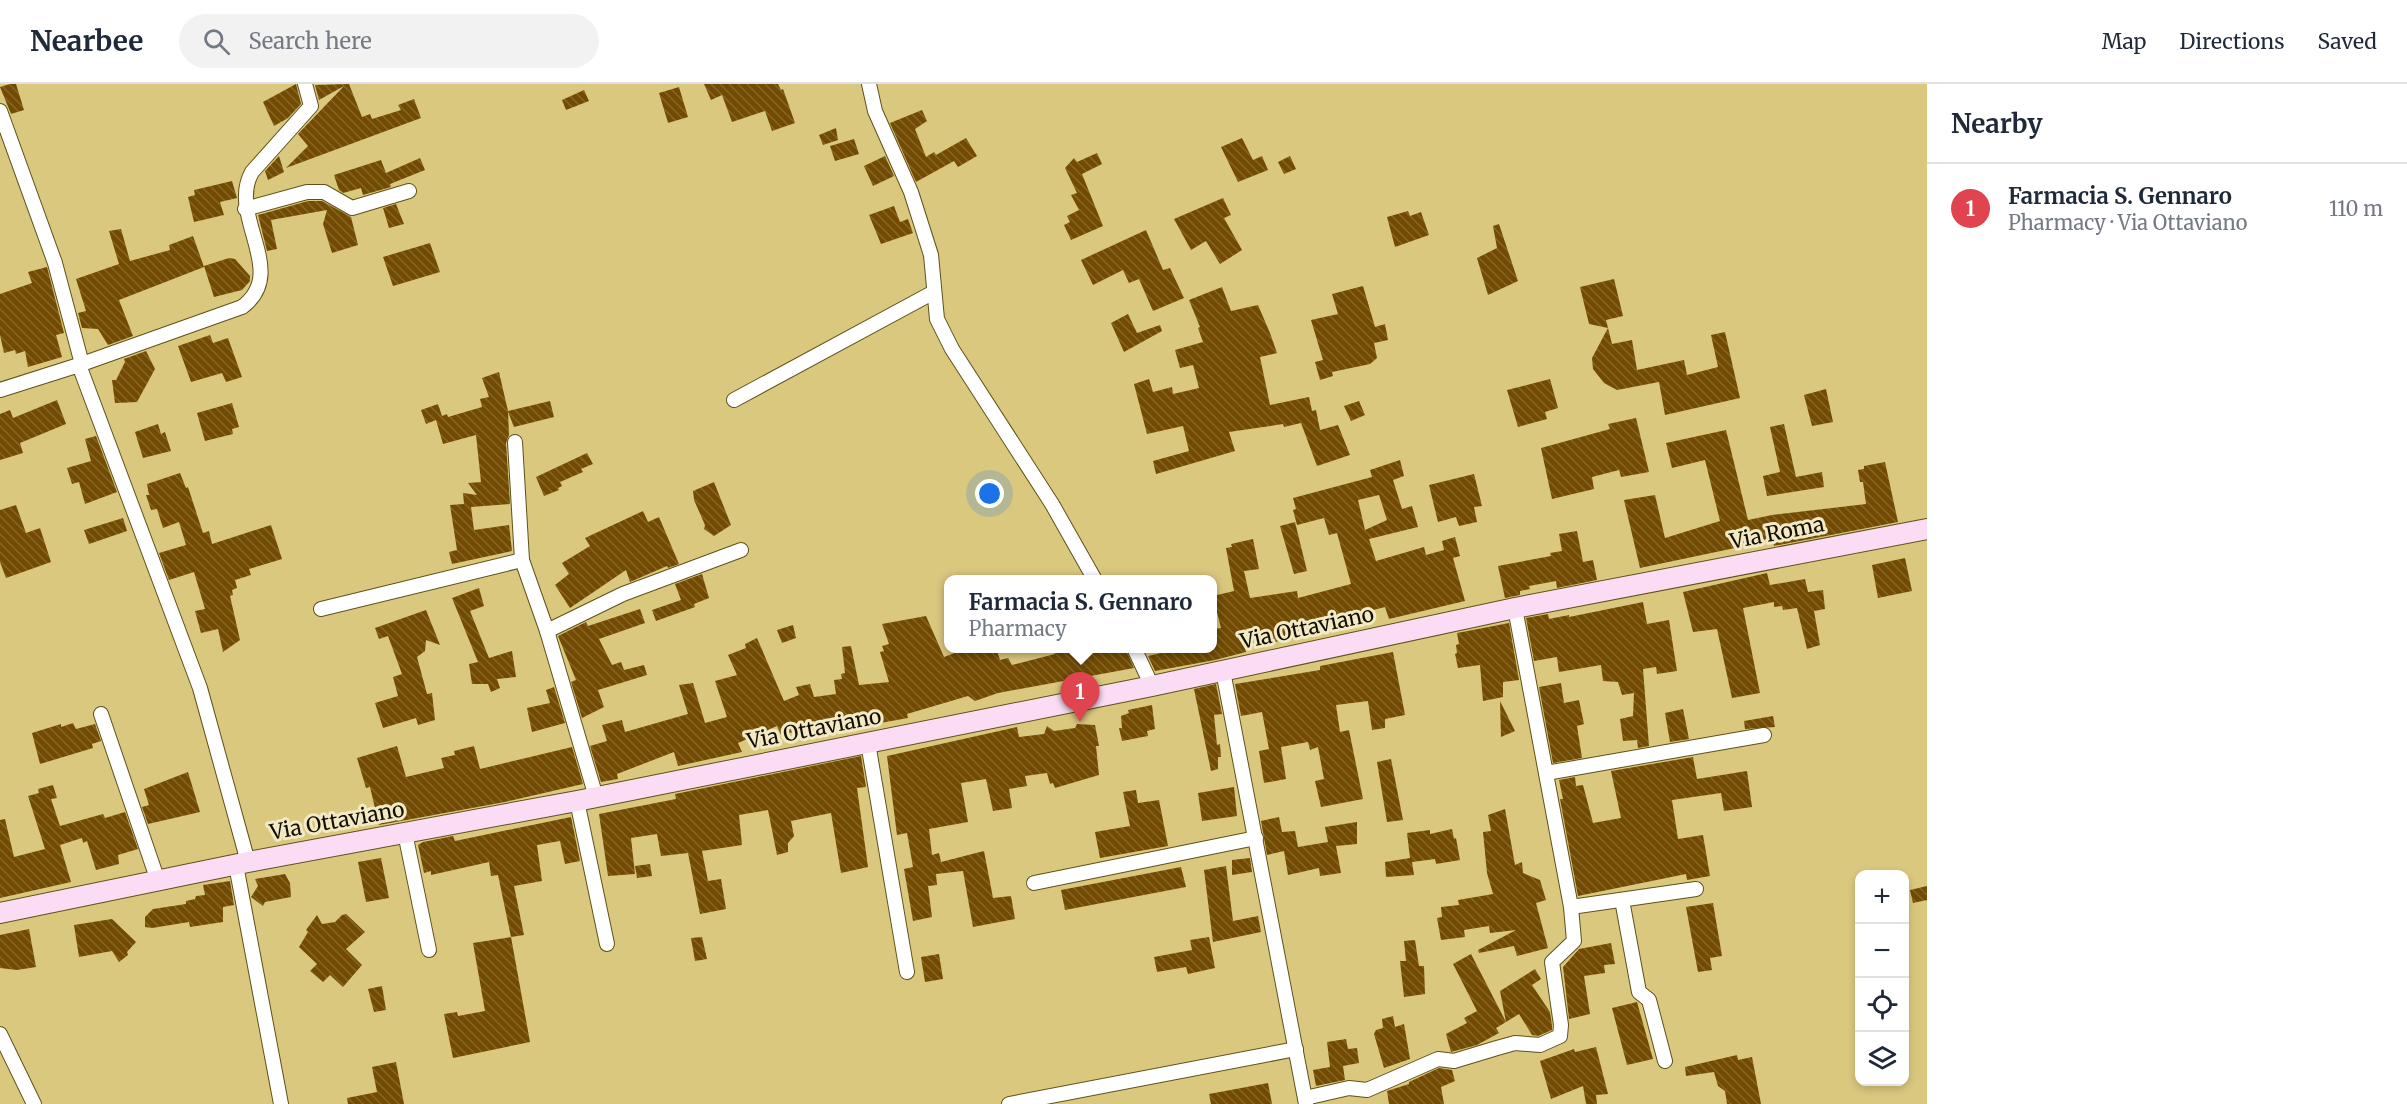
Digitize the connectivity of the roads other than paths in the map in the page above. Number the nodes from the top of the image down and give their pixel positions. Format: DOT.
graph roads {
  1 [pos="305,84"];
  2 [pos="869,84"];
  3 [pos="0,111"];
  4 [pos="409,191"];
  5 [pos="245,209"];
  6 [pos="934,292"];
  7 [pos="81,364"];
  8 [pos="0,390"];
  9 [pos="734,400"];
  10 [pos="515,442"];
  11 [pos="1927,530"];
  12 [pos="741,550"];
  13 [pos="522,560"];
  14 [pos="1093,575"];
  15 [pos="1635,584"];
  16 [pos="1515,608"];
  17 [pos="321,609"];
  18 [pos="547,631"];
  19 [pos="1136,653"];
  20 [pos="1223,671"];
  21 [pos="1152,686"];
  22 [pos="101,714"];
  23 [pos="1764,735"];
  24 [pos="868,743"];
  25 [pos="1546,773"];
  26 [pos="586,799"];
  27 [pos="405,833"];
  28 [pos="1256,838"];
  29 [pos="242,863"];
  30 [pos="158,880"];
  31 [pos="1034,883"];
  32 [pos="1696,890"];
  33 [pos="1622,900"];
  34 [pos="1571,907"];
  35 [pos="0,913"];
  36 [pos="607,944"];
  37 [pos="429,950"];
  38 [pos="907,972"];
  39 [pos="0,1034"];
  40 [pos="1296,1048"];
  41 [pos="1665,1061"];
  42 [pos="1305,1101"];
  43 [pos="34,1104"];
  44 [pos="281,1104"];
  45 [pos="1009,1104"];
  1 -- 5 [label="street"];
  2 -- 6 [label="street"];
  3 -- 7 [label="street"];
  4 -- 5 [label="street"];
  5 -- 7 [label="street"];
  6 -- 9 [label="street"];
  6 -- 14 [label="street"];
  7 -- 8 [label="street"];
  7 -- 29 [label="street"];
  10 -- 13 [label="street"];
  11 -- 15 [label="main road, Via Roma"];
  12 -- 18 [label="street"];
  13 -- 17 [label="street"];
  13 -- 18 [label="street"];
  15 -- 16 [label="main road, Via Ottaviano"];
  16 -- 20 [label="main road, Via Ottaviano"];
  16 -- 25 [label="street"];
  18 -- 26 [label="street"];
  19 -- 21 [label="street"];
  20 -- 21 [label="main road, Via Ottaviano"];
  20 -- 28 [label="street"];
  21 -- 24 [label="main road, Via Ottaviano"];
  22 -- 30 [label="street"];
  23 -- 25 [label="street"];
  24 -- 26 [label="main road, Via Ottaviano"];
  24 -- 38 [label="street"];
  25 -- 34 [label="street"];
  26 -- 27 [label="main road, Via Ottaviano"];
  26 -- 36 [label="street"];
  27 -- 29 [label="main road, Via Ottaviano"];
  27 -- 37 [label="street"];
  28 -- 31 [label="street"];
  28 -- 40 [label="street"];
  29 -- 30 [label="main road, Via Ottaviano"];
  29 -- 44 [label="street"];
  30 -- 35 [label="main road, Via Ottaviano"];
  32 -- 33 [label="street"];
  33 -- 34 [label="street"];
  33 -- 41 [label="street"];
  34 -- 42 [label="street"];
  39 -- 43 [label="street"];
  40 -- 42 [label="street"];
  40 -- 45 [label="street"];
}
